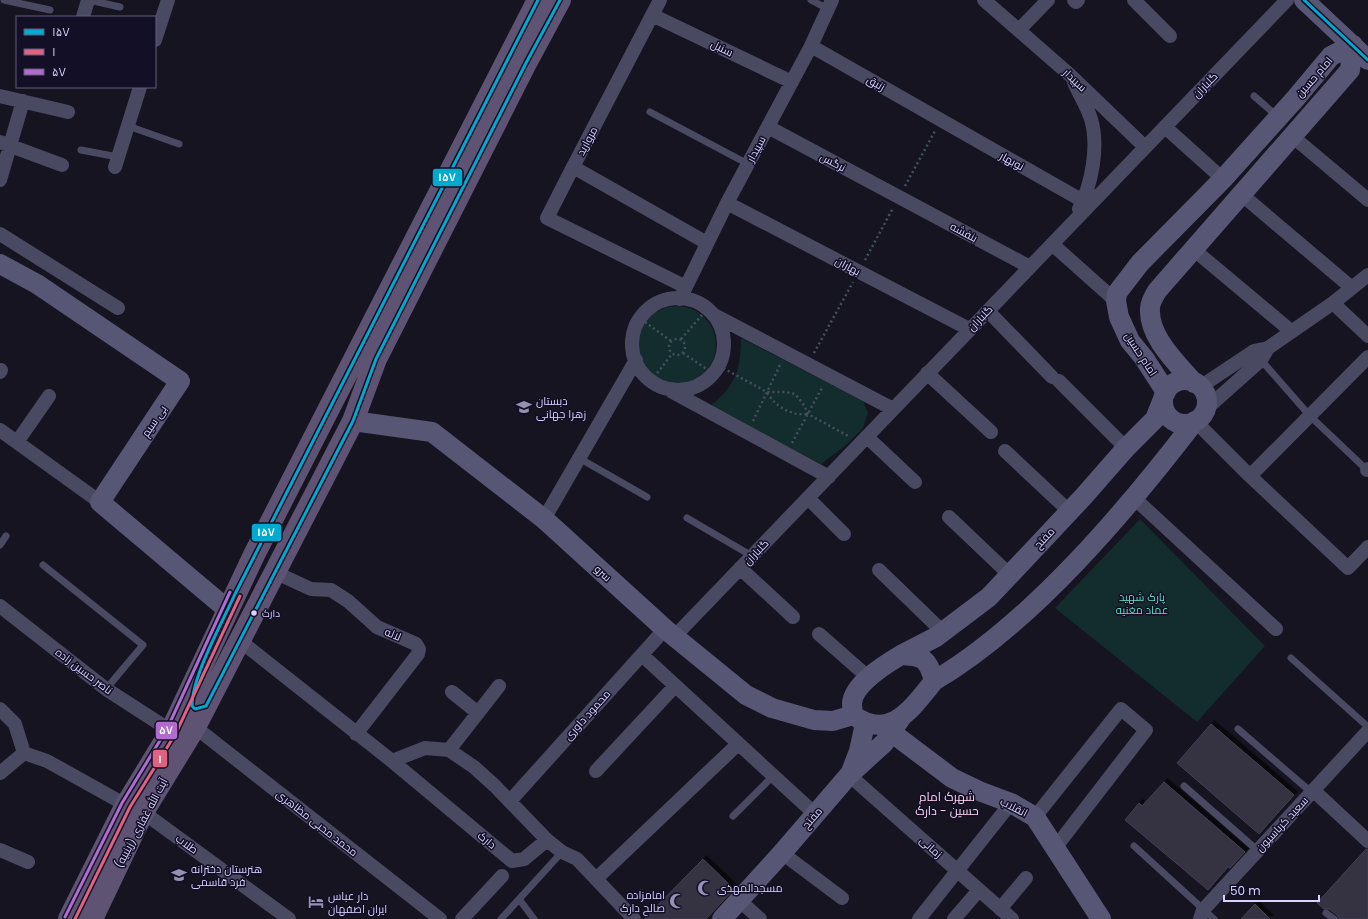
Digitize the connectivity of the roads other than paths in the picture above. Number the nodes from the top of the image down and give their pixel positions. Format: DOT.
graph roads {
  1 [pos="4,0"];
  2 [pos="88,0"];
  3 [pos="168,0"];
  4 [pos="538,0"];
  5 [pos="560,0"];
  6 [pos="660,0"];
  7 [pos="811,0"];
  8 [pos="984,0"];
  9 [pos="1048,0"];
  10 [pos="1074,0"];
  11 [pos="1078,0"];
  12 [pos="1134,0"];
  13 [pos="1287,0"];
  14 [pos="1304,0"];
  15 [pos="830,5"];
  16 [pos="120,7"];
  17 [pos="50,10"];
  18 [pos="652,15"];
  19 [pos="83,16"];
  20 [pos="1019,30"];
  21 [pos="1170,36"];
  22 [pos="156,37"];
  23 [pos="1353,45"];
  24 [pos="812,46"];
  25 [pos="1368,60"];
  26 [pos="1070,75"];
  27 [pos="792,82"];
  28 [pos="137,88"];
  29 [pos="0,96"];
  30 [pos="1254,96"];
  31 [pos="23,101"];
  32 [pos="68,112"];
  33 [pos="650,112"];
  34 [pos="1278,118"];
  35 [pos="941,121"];
  36 [pos="128,126"];
  37 [pos="1165,126"];
  38 [pos="768,127"];
  39 [pos="1292,136"];
  40 [pos="5,144"];
  41 [pos="178,144"];
  42 [pos="1145,147"];
  43 [pos="81,150"];
  44 [pos="116,162"];
  45 [pos="748,164"];
  46 [pos="62,165"];
  47 [pos="573,167"];
  48 [pos="1223,179"];
  49 [pos="0,180"];
  50 [pos="1241,194"];
  51 [pos="899,197"];
  52 [pos="1368,200"];
  53 [pos="1083,201"];
  54 [pos="727,203"];
  55 [pos="1071,224"];
  56 [pos="0,234"];
  57 [pos="707,243"];
  58 [pos="1052,244"];
  59 [pos="1193,249"];
  60 [pos="0,264"];
  61 [pos="1030,267"];
  62 [pos="1368,275"];
  63 [pos="1352,288"];
  64 [pos="683,293"];
  65 [pos="1116,301"];
  66 [pos="1333,303"];
  67 [pos="118,308"];
  68 [pos="988,311"];
  69 [pos="711,312"];
  70 [pos="969,329"];
  71 [pos="1291,331"];
  72 [pos="1368,336"];
  73 [pos="1264,354"];
  74 [pos="1368,357"];
  75 [pos="636,360"];
  76 [pos="927,373"];
  77 [pos="1197,385"];
  78 [pos="667,388"];
  79 [pos="49,396"];
  80 [pos="1164,396"];
  81 [pos="893,409"];
  82 [pos="1201,415"];
  83 [pos="1310,416"];
  84 [pos="353,421"];
  85 [pos="992,432"];
  86 [pos="2,434"];
  87 [pos="860,437"];
  88 [pos="17,442"];
  89 [pos="1126,448"];
  90 [pos="1005,451"];
  91 [pos="579,458"];
  92 [pos="1367,469"];
  93 [pos="1250,476"];
  94 [pos="829,477"];
  95 [pos="915,482"];
  96 [pos="647,497"];
  97 [pos="1133,497"];
  98 [pos="808,498"];
  99 [pos="100,502"];
  100 [pos="1069,511"];
  101 [pos="949,517"];
  102 [pos="687,518"];
  103 [pos="544,519"];
  104 [pos="844,534"];
  105 [pos="6,536"];
  106 [pos="0,545"];
  107 [pos="1368,547"];
  108 [pos="752,556"];
  109 [pos="43,566"];
  110 [pos="740,568"];
  111 [pos="879,570"];
  112 [pos="274,572"];
  113 [pos="1010,575"];
  114 [pos="0,606"];
  115 [pos="228,610"];
  116 [pos="793,617"];
  117 [pos="1276,629"];
  118 [pos="943,632"];
  119 [pos="669,634"];
  120 [pos="819,634"];
  121 [pos="239,640"];
  122 [pos="901,654"];
  123 [pos="642,655"];
  124 [pos="1291,658"];
  125 [pos="197,678"];
  126 [pos="869,678"];
  127 [pos="934,681"];
  128 [pos="499,686"];
  129 [pos="675,686"];
  130 [pos="106,689"];
  131 [pos="452,692"];
  132 [pos="206,706"];
  133 [pos="0,708"];
  134 [pos="478,713"];
  135 [pos="859,720"];
  136 [pos="896,725"];
  137 [pos="195,727"];
  138 [pos="1368,727"];
  139 [pos="1238,729"];
  140 [pos="171,731"];
  141 [pos="1368,731"];
  142 [pos="356,734"];
  143 [pos="738,744"];
  144 [pos="449,750"];
  145 [pos="24,753"];
  146 [pos="392,761"];
  147 [pos="171,766"];
  148 [pos="596,771"];
  149 [pos="0,773"];
  150 [pos="849,775"];
  151 [pos="773,776"];
  152 [pos="1184,786"];
  153 [pos="1312,791"];
  154 [pos="510,801"];
  155 [pos="1011,803"];
  156 [pos="135,808"];
  157 [pos="815,814"];
  158 [pos="733,816"];
  159 [pos="1035,817"];
  160 [pos="547,840"];
  161 [pos="1368,841"];
  162 [pos="1134,846"];
  163 [pos="1055,848"];
  164 [pos="0,850"];
  165 [pos="1257,850"];
  166 [pos="562,852"];
  167 [pos="782,853"];
  168 [pos="28,862"];
  169 [pos="958,872"];
  170 [pos="502,876"];
  171 [pos="1026,878"];
  172 [pos="596,879"];
  173 [pos="979,890"];
  174 [pos="842,898"];
  175 [pos="519,899"];
  176 [pos="739,900"];
  177 [pos="1000,908"];
  178 [pos="1326,912"];
  179 [pos="1202,914"];
  180 [pos="69,919"];
  181 [pos="92,919"];
  182 [pos="289,919"];
  183 [pos="440,919"];
  184 [pos="462,919"];
  185 [pos="500,919"];
  186 [pos="534,919"];
  187 [pos="634,919"];
  188 [pos="722,919"];
  189 [pos="760,919"];
  190 [pos="919,919"];
  191 [pos="954,919"];
  192 [pos="1012,919"];
  193 [pos="1101,919"];
  194 [pos="1214,919"];
  195 [pos="1334,919"];
  1 -- 17 [label="lane"];
  2 -- 16 [label="lane"];
  2 -- 19 [label="street"];
  3 -- 22 [label="street"];
  4 -- 115 [label="main road, آیت الله غفاری (زینبیه)"];
  5 -- 84 [label="main road, آیت الله غفاری (زینبیه)"];
  6 -- 18 [label="street, مروارید"];
  7 -- 15 [label="lane"];
  8 -- 20 [label="street, سپیدار"];
  9 -- 20 [label="street"];
  10 -- 11 [label="street"];
  12 -- 21 [label="street"];
  13 -- 37 [label="street, گلباران"];
  14 -- 23 [label="street"];
  15 -- 24 [label="street, سپیدار"];
  18 -- 27 [label="street, سنبل"];
  18 -- 47 [label="street, مروارید"];
  20 -- 26 [label="street, سپیدار"];
  23 -- 25 [label="street"];
  23 -- 34 [label="street, امام حسین"];
  23 -- 39 [label="street, امام حسین"];
  24 -- 27 [label="street, سپیدار"];
  24 -- 35 [label="street, زنبق"];
  26 -- 42 [label="street, سپیدار"];
  26 -- 53 [label="street"];
  27 -- 38 [label="street, سپیدار"];
  28 -- 36 [label="street"];
  29 -- 31 [label="street"];
  30 -- 34 [label="lane"];
  31 -- 32 [label="street"];
  31 -- 40 [label="street"];
  33 -- 45 [label="lane"];
  34 -- 48 [label="street, امام حسین"];
  35 -- 53 [label="street, نوبهار"];
  36 -- 41 [label="lane"];
  36 -- 44 [label="street"];
  37 -- 42 [label="street, گلباران"];
  37 -- 48 [label="street"];
  38 -- 45 [label="street, سپیدار"];
  38 -- 51 [label="street, نرگس"];
  39 -- 50 [label="street, امام حسین"];
  39 -- 52 [label="street"];
  40 -- 46 [label="street"];
  40 -- 49 [label="street"];
  42 -- 55 [label="street, گلباران"];
  43 -- 44 [label="lane"];
  45 -- 54 [label="street, سپیدار"];
  47 -- 57 [label="street, مروارید"];
  47 -- 64 [label="street"];
  48 -- 65 [label="street, امام حسین"];
  50 -- 59 [label="street, امام حسین"];
  50 -- 63 [label="street"];
  51 -- 61 [label="street, بنفشه"];
  53 -- 55 [label="street"];
  54 -- 57 [label="street, سپیدار"];
  54 -- 70 [label="street, بهاران"];
  55 -- 58 [label="street, گلباران"];
  56 -- 67 [label="street"];
  57 -- 64 [label="street, سپیدار"];
  58 -- 61 [label="street, گلباران"];
  58 -- 65 [label="street"];
  59 -- 71 [label="street"];
  59 -- 77 [label="street, امام حسین"];
  60 -- 99 [label="street, بی سیم"];
  61 -- 68 [label="street, گلباران"];
  62 -- 63 [label="street"];
  63 -- 66 [label="street"];
  64 -- 69 [label="street"];
  64 -- 75 [label="street"];
  65 -- 80 [label="street, امام حسین"];
  66 -- 71 [label="street"];
  66 -- 72 [label="street"];
  68 -- 70 [label="street, گلباران"];
  68 -- 89 [label="street"];
  69 -- 78 [label="street"];
  69 -- 81 [label="street"];
  70 -- 76 [label="street, گلباران"];
  71 -- 73 [label="street"];
  73 -- 77 [label="street"];
  73 -- 82 [label="street"];
  73 -- 83 [label="lane"];
  74 -- 83 [label="street"];
  75 -- 78 [label="street"];
  75 -- 91 [label="street"];
  76 -- 81 [label="street, گلباران"];
  76 -- 85 [label="street"];
  77 -- 80 [label="street"];
  77 -- 82 [label="street"];
  78 -- 94 [label="street"];
  79 -- 88 [label="street"];
  80 -- 82 [label="street"];
  80 -- 89 [label="street, مفتح"];
  81 -- 87 [label="street, گلباران"];
  82 -- 93 [label="street"];
  82 -- 97 [label="street"];
  83 -- 92 [label="lane"];
  83 -- 93 [label="street"];
  84 -- 103 [label="street, سرو"];
  84 -- 112 [label="main road, آیت الله غفاری (زینبیه)"];
  86 -- 88 [label="street"];
  87 -- 94 [label="street, گلباران"];
  87 -- 95 [label="street"];
  88 -- 99 [label="street"];
  89 -- 100 [label="street, مفتح"];
  90 -- 100 [label="street"];
  91 -- 96 [label="lane"];
  91 -- 103 [label="street"];
  93 -- 107 [label="street"];
  94 -- 98 [label="street, گلباران"];
  97 -- 117 [label="street"];
  97 -- 127 [label="street"];
  98 -- 104 [label="street"];
  98 -- 108 [label="street, گلباران"];
  99 -- 115 [label="street"];
  100 -- 113 [label="street, مفتح"];
  101 -- 113 [label="street"];
  102 -- 108 [label="lane"];
  103 -- 119 [label="street, سرو"];
  105 -- 106 [label="lane"];
  108 -- 110 [label="street, گلباران"];
  109 -- 130 [label="lane"];
  110 -- 116 [label="street"];
  110 -- 119 [label="street, گلباران"];
  111 -- 118 [label="street"];
  112 -- 121 [label="main road, آیت الله غفاری (زینبیه)"];
  112 -- 142 [label="street, لاله"];
  113 -- 118 [label="street, مفتح"];
  114 -- 130 [label="street, ناصر حسین زاده"];
  115 -- 125 [label="main road, آیت الله غفاری (زینبیه)"];
  118 -- 122 [label="street, مفتح"];
  119 -- 123 [label="street, محمود داوری"];
  119 -- 135 [label="street, سرو"];
  120 -- 126 [label="street"];
  121 -- 132 [label="main road, آیت الله غفاری (زینبیه)"];
  121 -- 142 [label="street, دارک"];
  122 -- 126 [label="street, مفتح"];
  122 -- 127 [label="street"];
  123 -- 129 [label="street"];
  123 -- 154 [label="street, محمود داوری"];
  124 -- 138 [label="lane"];
  125 -- 132 [label="main road"];
  125 -- 140 [label="main road, آیت الله غفاری (زینبیه)"];
  126 -- 135 [label="street, مفتح"];
  127 -- 136 [label="street, مفتح"];
  128 -- 134 [label="street"];
  129 -- 143 [label="street"];
  129 -- 148 [label="street"];
  130 -- 140 [label="street, ناصر حسین زاده"];
  131 -- 134 [label="street"];
  132 -- 137 [label="main road, آیت الله غفاری (زینبیه)"];
  133 -- 145 [label="street"];
  134 -- 144 [label="street"];
  135 -- 136 [label="street, سرو"];
  135 -- 150 [label="street, مفتح"];
  136 -- 150 [label="street, مفتح"];
  136 -- 155 [label="street, انقلاب"];
  137 -- 147 [label="main road, آیت الله غفاری (زینبیه)"];
  137 -- 183 [label="street, محمد محبی مظاهری"];
  139 -- 153 [label="lane"];
  140 -- 147 [label="main road"];
  140 -- 156 [label="main road, آیت الله غفاری (زینبیه)"];
  141 -- 153 [label="street, سعید کرباسیون"];
  142 -- 146 [label="street, دارک"];
  143 -- 151 [label="street"];
  143 -- 172 [label="street"];
  144 -- 146 [label="street"];
  144 -- 154 [label="street"];
  145 -- 149 [label="street"];
  145 -- 156 [label="street, طلاب"];
  146 -- 160 [label="street, دارک"];
  147 -- 156 [label="main road, آیت الله غفاری (زینبیه)"];
  150 -- 157 [label="street, مفتح"];
  150 -- 169 [label="street, زمانی"];
  151 -- 157 [label="street"];
  151 -- 158 [label="lane"];
  152 -- 165 [label="lane"];
  153 -- 161 [label="street"];
  153 -- 165 [label="street, سعید کرباسیون"];
  154 -- 160 [label="street"];
  155 -- 159 [label="street, انقلاب"];
  155 -- 169 [label="street"];
  156 -- 180 [label="main road, آیت الله غفاری (زینبیه)"];
  156 -- 181 [label="main road, آیت الله غفاری (زینبیه)"];
  156 -- 182 [label="street, طلاب"];
  157 -- 167 [label="street, مفتح"];
  159 -- 163 [label="street, انقلاب"];
  159 -- 163 [label="street"];
  160 -- 166 [label="street"];
  162 -- 179 [label="lane"];
  163 -- 193 [label="street, انقلاب"];
  164 -- 168 [label="street"];
  165 -- 179 [label="street, سعید کرباسیون"];
  166 -- 172 [label="street"];
  166 -- 175 [label="lane"];
  167 -- 174 [label="street"];
  167 -- 176 [label="street, مفتح"];
  169 -- 173 [label="street, زمانی"];
  169 -- 190 [label="street"];
  170 -- 184 [label="street"];
  171 -- 177 [label="street"];
  172 -- 187 [label="street"];
  173 -- 177 [label="street, زمانی"];
  173 -- 191 [label="street"];
  175 -- 185 [label="lane"];
  175 -- 186 [label="lane"];
  176 -- 188 [label="street, مفتح"];
  176 -- 189 [label="street"];
  177 -- 192 [label="street, زمانی"];
  178 -- 195 [label="lane"];
  179 -- 194 [label="lane"];
}
